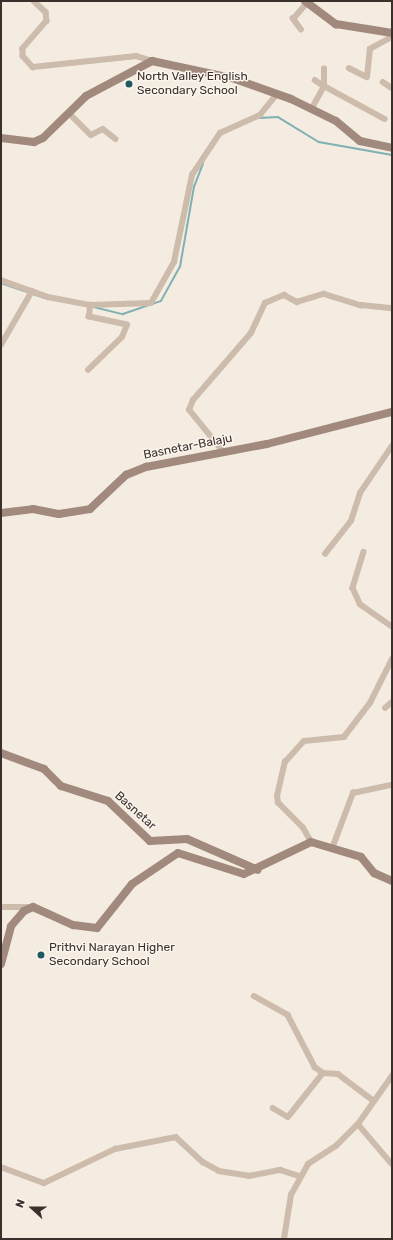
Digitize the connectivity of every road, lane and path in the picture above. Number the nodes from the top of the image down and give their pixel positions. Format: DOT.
graph roads {
  1 [pos="34,1"];
  2 [pos="306,2"];
  3 [pos="301,30"];
  4 [pos="392,33"];
  5 [pos="392,37"];
  6 [pos="152,61"];
  7 [pos="349,68"];
  8 [pos="324,69"];
  9 [pos="315,80"];
  10 [pos="383,82"];
  11 [pos="324,86"];
  12 [pos="392,88"];
  13 [pos="277,94"];
  14 [pos="312,108"];
  15 [pos="69,113"];
  16 [pos="385,119"];
  17 [pos="1,138"];
  18 [pos="116,139"];
  19 [pos="392,148"];
  20 [pos="1,280"];
  21 [pos="32,291"];
  22 [pos="90,305"];
  23 [pos="392,308"];
  24 [pos="1,345"];
  25 [pos="88,370"];
  26 [pos="392,412"];
  27 [pos="392,446"];
  28 [pos="224,453"];
  29 [pos="1,513"];
  30 [pos="364,552"];
  31 [pos="326,554"];
  32 [pos="392,626"];
  33 [pos="392,659"];
  34 [pos="392,702"];
  35 [pos="385,708"];
  36 [pos="1,753"];
  37 [pos="392,785"];
  38 [pos="311,842"];
  39 [pos="333,846"];
  40 [pos="258,870"];
  41 [pos="392,881"];
  42 [pos="33,907"];
  43 [pos="1,908"];
  44 [pos="1,964"];
  45 [pos="254,996"];
  46 [pos="323,1073"];
  47 [pos="392,1076"];
  48 [pos="374,1100"];
  49 [pos="273,1108"];
  50 [pos="358,1124"];
  51 [pos="392,1164"];
  52 [pos="1,1167"];
  53 [pos="300,1176"];
  54 [pos="284,1239"];
  1 -- 6 [label="street"];
  2 -- 3 [label="street"];
  2 -- 4 [label="street"];
  5 -- 7 [label="street"];
  6 -- 13 [label="street"];
  6 -- 15 [label="street"];
  8 -- 11 [label="street"];
  9 -- 11 [label="street"];
  10 -- 12 [label="street"];
  11 -- 14 [label="street"];
  11 -- 16 [label="street"];
  13 -- 14 [label="street"];
  13 -- 22 [label="street"];
  14 -- 19 [label="street"];
  15 -- 17 [label="street"];
  15 -- 18 [label="street"];
  20 -- 21 [label="street"];
  21 -- 22 [label="street"];
  21 -- 24 [label="street"];
  22 -- 25 [label="street"];
  23 -- 28 [label="street"];
  26 -- 28 [label="street, Basnetar-Balaju"];
  27 -- 31 [label="street"];
  28 -- 29 [label="street, Basnetar-Balaju"];
  30 -- 32 [label="street"];
  33 -- 38 [label="street"];
  34 -- 35 [label="street"];
  36 -- 40 [label="street, Basnetar"];
  37 -- 39 [label="street"];
  38 -- 39 [label="street"];
  38 -- 40 [label="street"];
  39 -- 41 [label="street"];
  40 -- 42 [label="street"];
  42 -- 43 [label="street"];
  42 -- 44 [label="street"];
  45 -- 46 [label="street"];
  46 -- 48 [label="street"];
  46 -- 49 [label="street"];
  47 -- 48 [label="street"];
  48 -- 50 [label="street"];
  50 -- 51 [label="street"];
  50 -- 53 [label="street"];
  52 -- 53 [label="street"];
  53 -- 54 [label="street"];
}
